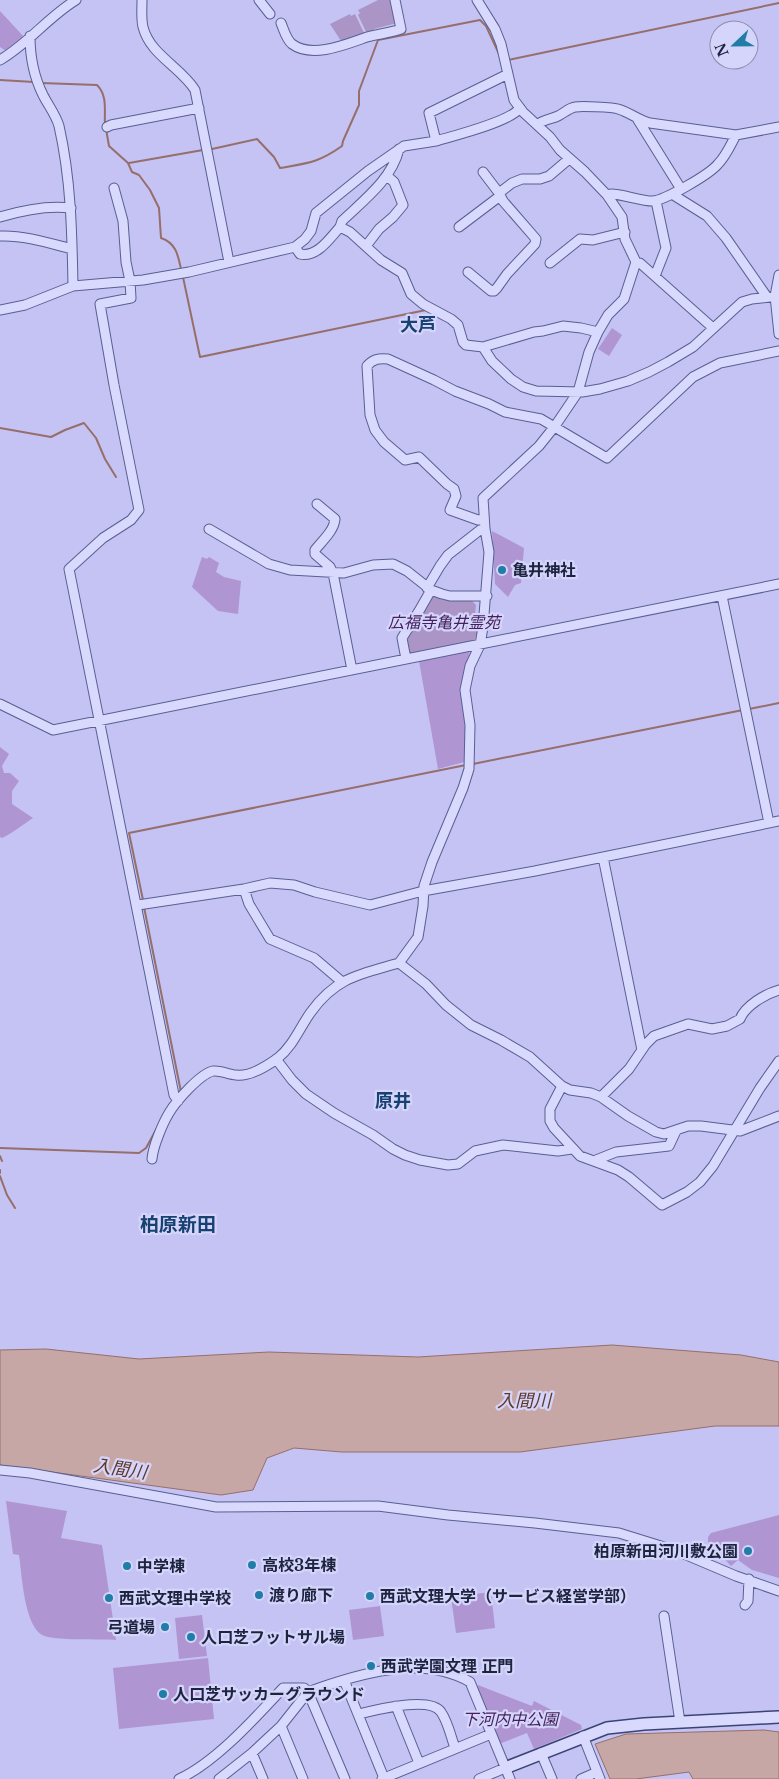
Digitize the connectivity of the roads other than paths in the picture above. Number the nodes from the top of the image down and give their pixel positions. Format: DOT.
graph roads {
  1 [pos="76,0"];
  2 [pos="142,0"];
  3 [pos="259,0"];
  4 [pos="395,0"];
  5 [pos="477,0"];
  6 [pos="270,14"];
  7 [pos="281,23"];
  8 [pos="30,36"];
  9 [pos="0,60"];
  10 [pos="508,74"];
  11 [pos="199,108"];
  12 [pos="520,108"];
  13 [pos="638,120"];
  14 [pos="537,125"];
  15 [pos="107,127"];
  16 [pos="779,127"];
  17 [pos="736,134"];
  18 [pos="436,141"];
  19 [pos="399,149"];
  20 [pos="569,159"];
  21 [pos="483,172"];
  22 [pos="388,176"];
  23 [pos="114,188"];
  24 [pos="678,192"];
  25 [pos="500,194"];
  26 [pos="607,195"];
  27 [pos="656,201"];
  28 [pos="71,208"];
  29 [pos="0,217"];
  30 [pos="459,227"];
  31 [pos="340,228"];
  32 [pos="624,232"];
  33 [pos="0,236"];
  34 [pos="366,246"];
  35 [pos="295,248"];
  36 [pos="72,249"];
  37 [pos="229,262"];
  38 [pos="636,262"];
  39 [pos="550,263"];
  40 [pos="468,272"];
  41 [pos="779,274"];
  42 [pos="655,276"];
  43 [pos="130,281"];
  44 [pos="73,286"];
  45 [pos="774,297"];
  46 [pos="0,310"];
  47 [pos="713,328"];
  48 [pos="598,332"];
  49 [pos="779,334"];
  50 [pos="483,347"];
  51 [pos="779,351"];
  52 [pos="578,392"];
  53 [pos="556,426"];
  54 [pos="317,504"];
  55 [pos="484,519"];
  56 [pos="209,529"];
  57 [pos="485,529"];
  58 [pos="333,573"];
  59 [pos="779,584"];
  60 [pos="429,589"];
  61 [pos="487,596"];
  62 [pos="722,596"];
  63 [pos="480,645"];
  64 [pos="406,659"];
  65 [pos="352,670"];
  66 [pos="0,704"];
  67 [pos="99,721"];
  68 [pos="779,821"];
  69 [pos="768,822"];
  70 [pos="603,856"];
  71 [pos="244,889"];
  72 [pos="423,891"];
  73 [pos="141,904"];
  74 [pos="399,963"];
  75 [pos="341,982"];
  76 [pos="779,990"];
  77 [pos="642,1050"];
  78 [pos="276,1059"];
  79 [pos="779,1061"];
  80 [pos="562,1086"];
  81 [pos="601,1097"];
  82 [pos="178,1101"];
  83 [pos="779,1116"];
  84 [pos="676,1131"];
  85 [pos="734,1131"];
  86 [pos="572,1149"];
  87 [pos="152,1159"];
  88 [pos="596,1160"];
  89 [pos="0,1470"];
  90 [pos="749,1580"];
  91 [pos="779,1591"];
  92 [pos="744,1605"];
  93 [pos="664,1616"];
  94 [pos="344,1680"];
  95 [pos="308,1692"];
  96 [pos="396,1706"];
  97 [pos="359,1714"];
  98 [pos="779,1717"];
  99 [pos="680,1722"];
  100 [pos="280,1726"];
  101 [pos="491,1734"];
  102 [pos="583,1736"];
  103 [pos="456,1748"];
  104 [pos="252,1753"];
  105 [pos="541,1753"];
  106 [pos="419,1763"];
  107 [pos="505,1768"];
  108 [pos="598,1776"];
  109 [pos="179,1779"];
  110 [pos="220,1779"];
  111 [pos="263,1779"];
  112 [pos="303,1779"];
  113 [pos="345,1779"];
  114 [pos="384,1779"];
  115 [pos="479,1779"];
  116 [pos="510,1779"];
  117 [pos="552,1779"];
  118 [pos="581,1779"];
  1 -- 8 [label="street"];
  2 -- 11 [label="street"];
  3 -- 6 [label="street"];
  4 -- 7 [label="street"];
  5 -- 10 [label="street"];
  8 -- 9 [label="street"];
  8 -- 28 [label="street"];
  10 -- 12 [label="street"];
  10 -- 18 [label="street"];
  11 -- 15 [label="street"];
  11 -- 37 [label="street"];
  12 -- 14 [label="street"];
  12 -- 18 [label="street"];
  13 -- 14 [label="street"];
  13 -- 17 [label="street"];
  13 -- 24 [label="street"];
  14 -- 20 [label="street"];
  16 -- 17 [label="street"];
  17 -- 24 [label="street"];
  18 -- 19 [label="street"];
  19 -- 22 [label="street"];
  19 -- 35 [label="street"];
  20 -- 25 [label="street"];
  20 -- 26 [label="street"];
  21 -- 25 [label="street"];
  22 -- 31 [label="street"];
  22 -- 34 [label="street"];
  23 -- 43 [label="street"];
  24 -- 27 [label="street"];
  24 -- 45 [label="street"];
  25 -- 30 [label="street"];
  25 -- 40 [label="street"];
  26 -- 27 [label="street"];
  26 -- 32 [label="street"];
  27 -- 42 [label="street"];
  28 -- 29 [label="street"];
  28 -- 36 [label="street"];
  31 -- 34 [label="street"];
  31 -- 35 [label="street"];
  32 -- 38 [label="street"];
  32 -- 39 [label="street"];
  33 -- 36 [label="street"];
  34 -- 50 [label="street"];
  35 -- 37 [label="street"];
  36 -- 44 [label="street"];
  37 -- 43 [label="street"];
  38 -- 42 [label="street"];
  38 -- 48 [label="street"];
  41 -- 45 [label="street"];
  42 -- 47 [label="street"];
  43 -- 44 [label="street"];
  43 -- 67 [label="street"];
  44 -- 46 [label="street"];
  45 -- 47 [label="street"];
  45 -- 49 [label="street"];
  47 -- 52 [label="street"];
  48 -- 50 [label="street"];
  48 -- 52 [label="street"];
  50 -- 52 [label="street"];
  51 -- 53 [label="street"];
  52 -- 53 [label="street"];
  53 -- 55 [label="street"];
  53 -- 55 [label="street"];
  54 -- 58 [label="street"];
  55 -- 57 [label="street"];
  56 -- 58 [label="street"];
  57 -- 60 [label="street"];
  57 -- 61 [label="street"];
  58 -- 60 [label="street"];
  58 -- 65 [label="street"];
  59 -- 62 [label="street"];
  60 -- 61 [label="street"];
  60 -- 64 [label="street"];
  61 -- 63 [label="street"];
  62 -- 63 [label="street"];
  62 -- 69 [label="street"];
  63 -- 64 [label="street"];
  63 -- 72 [label="street"];
  64 -- 65 [label="street"];
  65 -- 67 [label="street"];
  66 -- 67 [label="street"];
  67 -- 73 [label="street"];
  68 -- 69 [label="street"];
  69 -- 70 [label="street"];
  70 -- 72 [label="street"];
  70 -- 77 [label="street"];
  71 -- 72 [label="street"];
  71 -- 73 [label="street"];
  71 -- 75 [label="street"];
  72 -- 74 [label="street"];
  73 -- 82 [label="street"];
  74 -- 75 [label="street"];
  74 -- 80 [label="street"];
  75 -- 78 [label="street"];
  76 -- 77 [label="street"];
  77 -- 81 [label="street"];
  78 -- 82 [label="street"];
  78 -- 86 [label="street"];
  79 -- 85 [label="street"];
  80 -- 81 [label="street"];
  80 -- 86 [label="street"];
  81 -- 84 [label="street"];
  82 -- 87 [label="street"];
  83 -- 85 [label="street"];
  84 -- 85 [label="street"];
  84 -- 88 [label="street"];
  85 -- 88 [label="street"];
  86 -- 88 [label="street"];
  89 -- 90 [label="street"];
  90 -- 91 [label="street"];
  90 -- 92 [label="street"];
  93 -- 99 [label="street"];
  94 -- 95 [label="street"];
  94 -- 97 [label="street"];
  94 -- 101 [label="street"];
  95 -- 100 [label="street"];
  95 -- 109 [label="street"];
  95 -- 113 [label="street"];
  96 -- 97 [label="street"];
  96 -- 103 [label="street"];
  96 -- 106 [label="street"];
  97 -- 114 [label="street"];
  98 -- 99 [label="street"];
  99 -- 102 [label="street"];
  100 -- 104 [label="street"];
  100 -- 112 [label="street"];
  101 -- 103 [label="street"];
  101 -- 107 [label="street"];
  102 -- 105 [label="street"];
  102 -- 108 [label="street"];
  103 -- 106 [label="street"];
  104 -- 110 [label="street"];
  104 -- 111 [label="street"];
  105 -- 107 [label="street"];
  105 -- 117 [label="street"];
  106 -- 114 [label="street"];
  107 -- 115 [label="street"];
  107 -- 116 [label="street"];
  108 -- 118 [label="street"];
}
